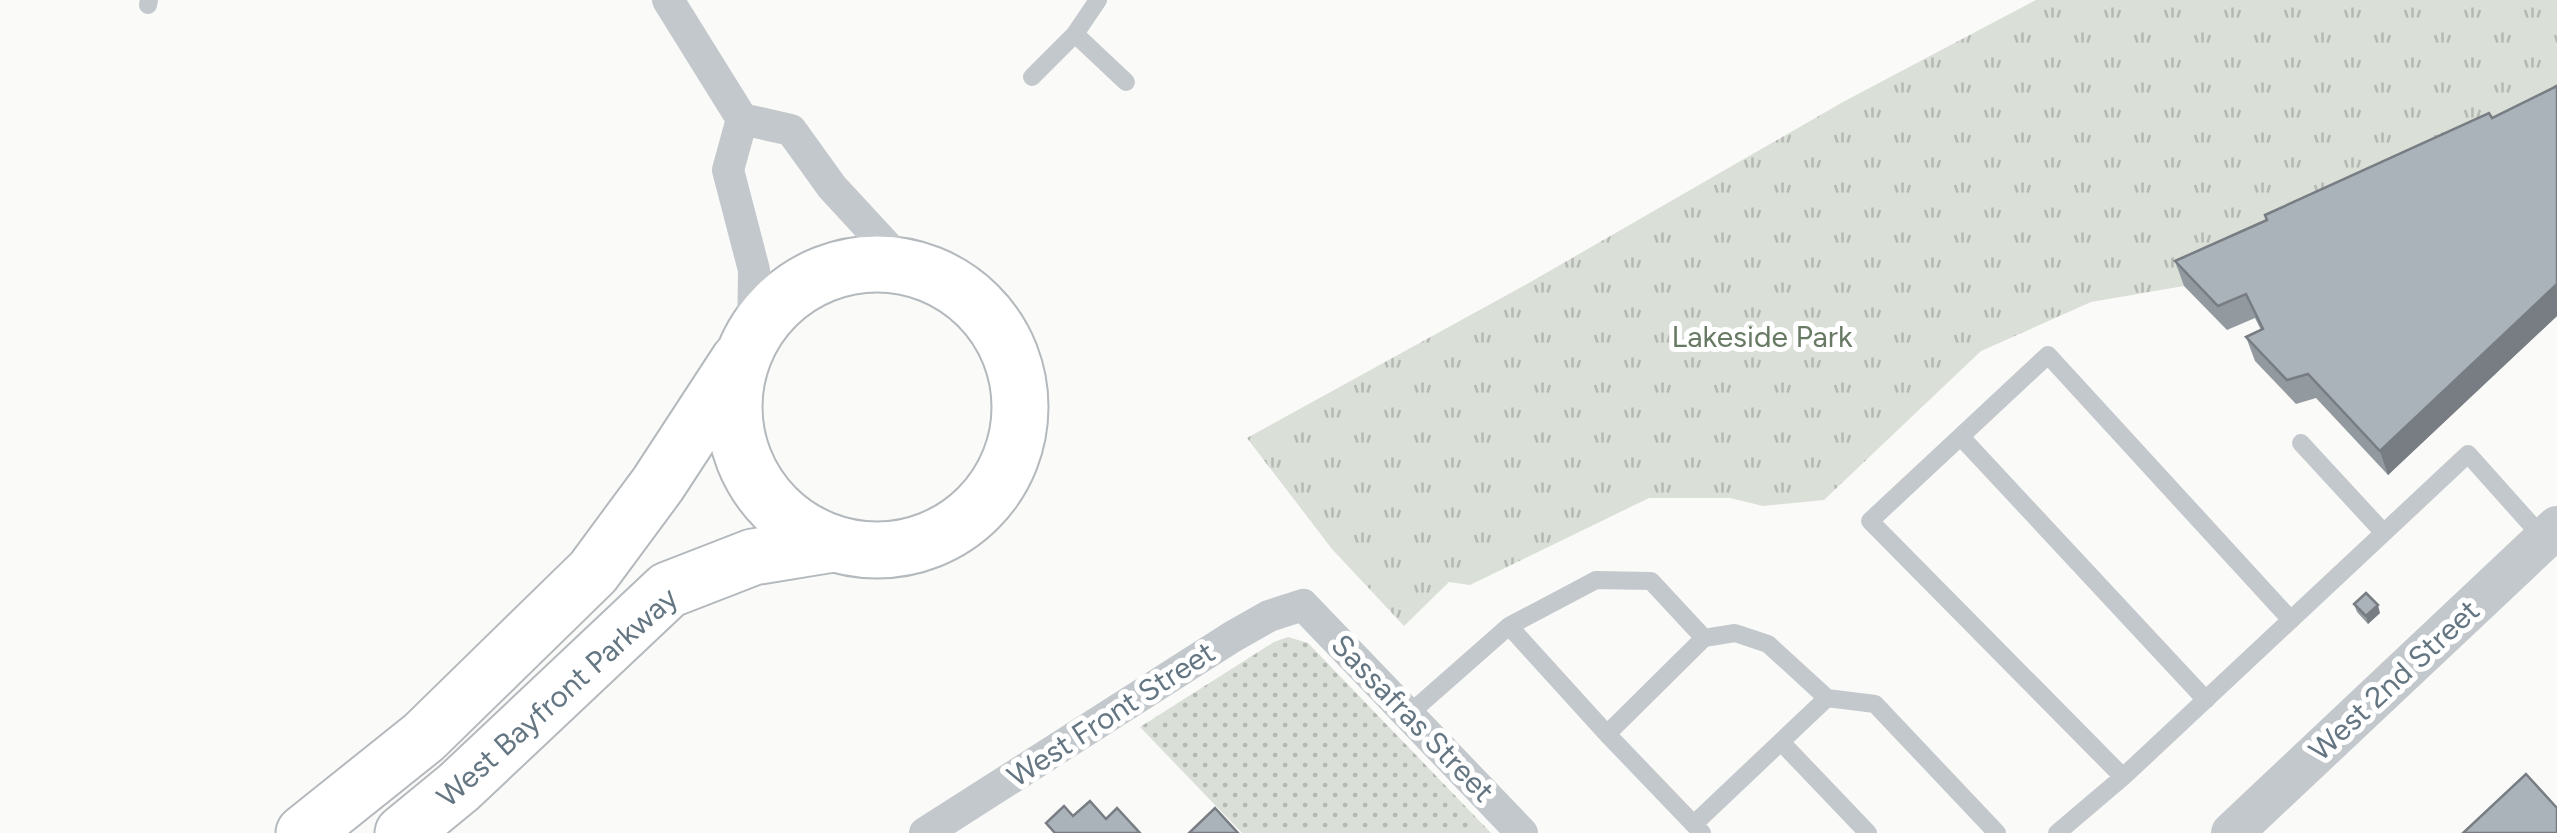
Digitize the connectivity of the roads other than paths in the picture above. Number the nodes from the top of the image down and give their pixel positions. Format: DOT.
graph roads {
  1 [pos="668,0"];
  2 [pos="1098,0"];
  3 [pos="1076,34"];
  4 [pos="1032,77"];
  5 [pos="1126,82"];
  6 [pos="742,119"];
  7 [pos="906,266"];
  8 [pos="748,345"];
  9 [pos="1961,437"];
  10 [pos="2301,443"];
  11 [pos="2384,532"];
  12 [pos="2550,533"];
  13 [pos="834,544"];
  14 [pos="1304,605"];
  15 [pos="2291,620"];
  16 [pos="1509,626"];
  17 [pos="1704,638"];
  18 [pos="1826,698"];
  19 [pos="2206,700"];
  20 [pos="1410,714"];
  21 [pos="1607,734"];
  22 [pos="1782,743"];
  23 [pos="2123,777"];
  24 [pos="1698,828"];
  25 [pos="304,833"];
  26 [pos="402,833"];
  27 [pos="924,833"];
  28 [pos="1522,833"];
  29 [pos="1868,833"];
  30 [pos="1997,833"];
  31 [pos="2057,833"];
  32 [pos="2232,833"];
  1 -- 6 [label="street"];
  2 -- 3 [label="lane"];
  3 -- 4 [label="lane"];
  3 -- 5 [label="lane"];
  6 -- 7 [label="street"];
  6 -- 8 [label="street"];
  7 -- 8 [label="highway"];
  7 -- 13 [label="highway"];
  8 -- 13 [label="highway"];
  8 -- 25 [label="highway, West Bayfront Parkway"];
  9 -- 15 [label="lane"];
  9 -- 19 [label="lane"];
  9 -- 23 [label="lane"];
  10 -- 11 [label="lane"];
  11 -- 12 [label="lane"];
  11 -- 15 [label="lane"];
  12 -- 32 [label="street, West 2nd Street"];
  13 -- 26 [label="highway, West Bayfront Parkway"];
  14 -- 20 [label="street, Sassafras Street"];
  14 -- 27 [label="street, West Front Street"];
  15 -- 19 [label="lane"];
  16 -- 17 [label="lane"];
  16 -- 20 [label="lane"];
  16 -- 21 [label="lane"];
  17 -- 18 [label="lane"];
  17 -- 21 [label="lane"];
  18 -- 22 [label="lane"];
  18 -- 30 [label="lane"];
  19 -- 23 [label="lane"];
  20 -- 28 [label="street, Sassafras Street"];
  21 -- 24 [label="lane"];
  22 -- 24 [label="lane"];
  22 -- 29 [label="lane"];
  23 -- 31 [label="lane"];
}
